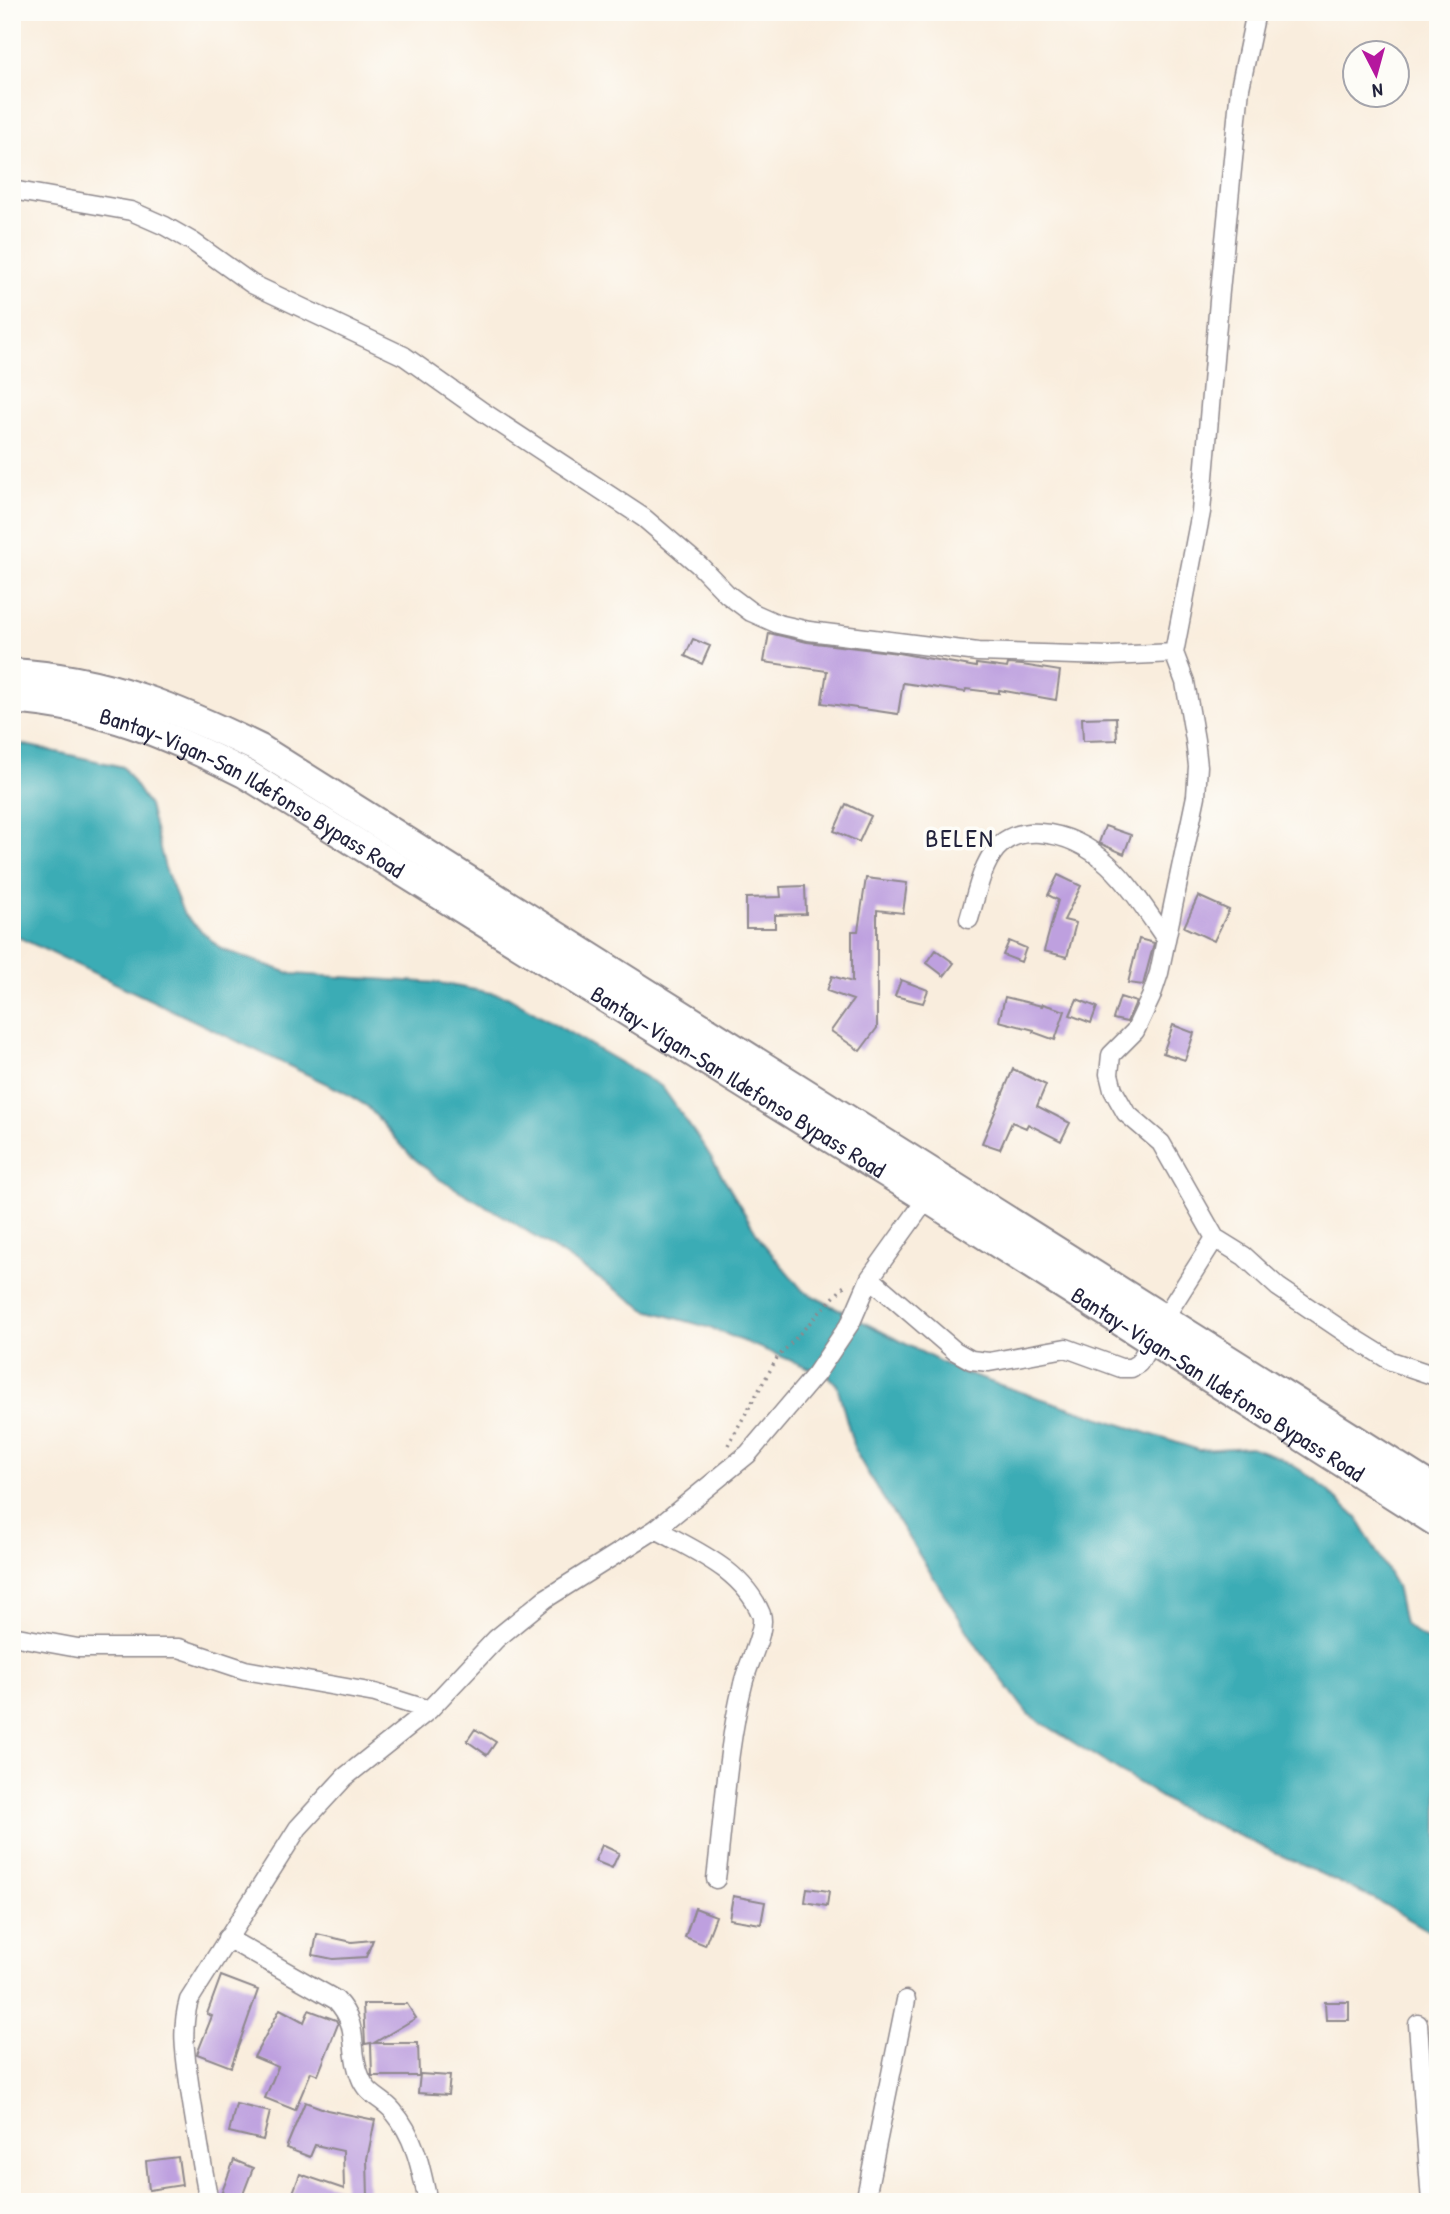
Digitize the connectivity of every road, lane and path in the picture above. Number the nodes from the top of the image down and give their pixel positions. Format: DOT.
graph roads {
  1 [pos="1256,12"];
  2 [pos="12,191"];
  3 [pos="1174,653"];
  4 [pos="12,673"];
  5 [pos="12,699"];
  6 [pos="969,919"];
  7 [pos="1166,939"];
  8 [pos="934,1189"];
  9 [pos="1215,1238"];
  10 [pos="870,1278"];
  11 [pos="831,1298"];
  12 [pos="1157,1330"];
  13 [pos="1438,1377"];
  14 [pos="727,1448"];
  15 [pos="1438,1492"];
  16 [pos="1438,1523"];
  17 [pos="656,1528"];
  18 [pos="12,1636"];
  19 [pos="429,1710"];
  20 [pos="716,1880"];
  21 [pos="228,1938"];
  22 [pos="906,2000"];
  23 [pos="1419,2024"];
  24 [pos="209,2202"];
  25 [pos="428,2202"];
  26 [pos="865,2202"];
  27 [pos="1431,2202"];
  1 -- 3 [label="street"];
  2 -- 3 [label="street"];
  3 -- 7 [label="street"];
  4 -- 8 [label="main road, Bantay-Vigan-San Ildefonso Bypass Road"];
  5 -- 8 [label="main road, Bantay-Vigan-San Ildefonso Bypass Road"];
  6 -- 7 [label="street"];
  7 -- 9 [label="street"];
  8 -- 10 [label="street"];
  8 -- 12 [label="main road, Bantay-Vigan-San Ildefonso Bypass Road"];
  9 -- 12 [label="street"];
  9 -- 13 [label="street"];
  10 -- 12 [label="street"];
  10 -- 17 [label="street"];
  11 -- 14 [label="path"];
  12 -- 15 [label="main road, Bantay-Vigan-San Ildefonso Bypass Road"];
  12 -- 16 [label="main road, Bantay-Vigan-San Ildefonso Bypass Road"];
  17 -- 19 [label="street"];
  17 -- 20 [label="street"];
  18 -- 19 [label="street"];
  19 -- 21 [label="street"];
  21 -- 24 [label="street"];
  21 -- 25 [label="street"];
  22 -- 26 [label="street"];
  23 -- 27 [label="street"];
}
